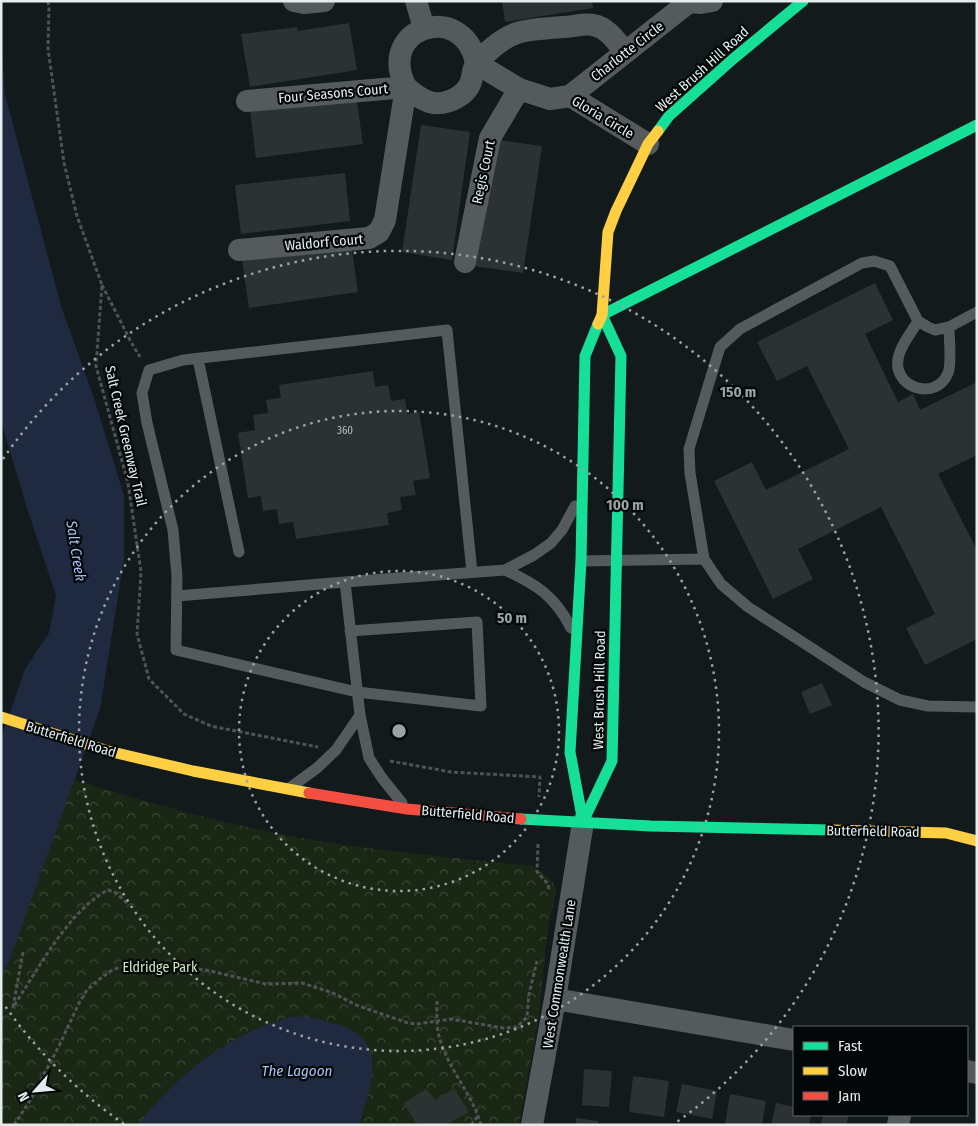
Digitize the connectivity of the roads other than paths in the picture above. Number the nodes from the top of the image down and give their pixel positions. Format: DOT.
graph roads {
  1 [pos="294,1"];
  2 [pos="324,1"];
  3 [pos="416,1"];
  4 [pos="689,1"];
  5 [pos="712,1"];
  6 [pos="803,1"];
  7 [pos="424,28"];
  8 [pos="625,52"];
  9 [pos="476,63"];
  10 [pos="518,90"];
  11 [pos="410,91"];
  12 [pos="570,96"];
  13 [pos="247,101"];
  14 [pos="977,124"];
  15 [pos="648,144"];
  16 [pos="239,250"];
  17 [pos="465,262"];
  18 [pos="977,312"];
  19 [pos="602,315"];
  20 [pos="918,321"];
  21 [pos="949,327"];
  22 [pos="198,359"];
  23 [pos="583,494"];
  24 [pos="239,552"];
  25 [pos="704,559"];
  26 [pos="581,561"];
  27 [pos="617,561"];
  28 [pos="504,570"];
  29 [pos="472,572"];
  30 [pos="345,582"];
  31 [pos="177,596"];
  32 [pos="350,631"];
  33 [pos="576,638"];
  34 [pos="357,692"];
  35 [pos="977,707"];
  36 [pos="360,715"];
  37 [pos="1,717"];
  38 [pos="288,790"];
  39 [pos="407,809"];
  40 [pos="583,822"];
  41 [pos="969,828"];
  42 [pos="946,833"];
  43 [pos="977,841"];
  44 [pos="555,999"];
  45 [pos="793,1040"];
  46 [pos="532,1125"];
  1 -- 2 [label="street"];
  3 -- 7 [label="street"];
  4 -- 5 [label="street, Charlotte Circle"];
  4 -- 8 [label="street, Charlotte Circle"];
  6 -- 15 [label="main road, West Brush Hill Road"];
  7 -- 9 [label="street"];
  7 -- 11 [label="street"];
  8 -- 9 [label="street"];
  8 -- 12 [label="street, Charlotte Circle"];
  9 -- 10 [label="street, Gloria Circle"];
  9 -- 11 [label="street"];
  10 -- 12 [label="street, Gloria Circle"];
  10 -- 17 [label="street, Regis Court"];
  11 -- 13 [label="street, Four Seasons Court"];
  11 -- 16 [label="street, Waldorf Court"];
  12 -- 15 [label="street, Gloria Circle"];
  14 -- 19 [label="main road"];
  15 -- 19 [label="main road, West Brush Hill Road"];
  18 -- 21 [label="lane"];
  19 -- 23 [label="main road, West Brush Hill Road"];
  19 -- 27 [label="main road, West Brush Hill Road"];
  20 -- 21 [label="lane"];
  20 -- 21 [label="lane"];
  20 -- 25 [label="lane"];
  22 -- 24 [label="lane"];
  22 -- 29 [label="lane"];
  22 -- 31 [label="lane"];
  23 -- 26 [label="main road, West Brush Hill Road"];
  23 -- 28 [label="lane"];
  25 -- 27 [label="lane"];
  25 -- 35 [label="lane"];
  26 -- 27 [label="lane"];
  26 -- 33 [label="main road, West Brush Hill Road"];
  27 -- 40 [label="main road, West Brush Hill Road"];
  28 -- 29 [label="lane"];
  28 -- 33 [label="lane"];
  29 -- 30 [label="lane"];
  30 -- 31 [label="lane"];
  30 -- 32 [label="lane"];
  31 -- 34 [label="lane"];
  32 -- 34 [label="lane"];
  32 -- 34 [label="lane"];
  33 -- 40 [label="main road, West Brush Hill Road"];
  34 -- 36 [label="lane"];
  36 -- 38 [label="lane"];
  36 -- 39 [label="lane"];
  37 -- 38 [label="main road, Butterfield Road"];
  38 -- 39 [label="main road, Butterfield Road"];
  39 -- 40 [label="main road, Butterfield Road"];
  40 -- 42 [label="main road, Butterfield Road"];
  40 -- 44 [label="street, West Commonwealth Lane"];
  41 -- 42 [label="main road, Butterfield Road"];
  42 -- 43 [label="main road, Butterfield Road"];
  44 -- 45 [label="street"];
  44 -- 46 [label="street, West Commonwealth Lane"];
}
